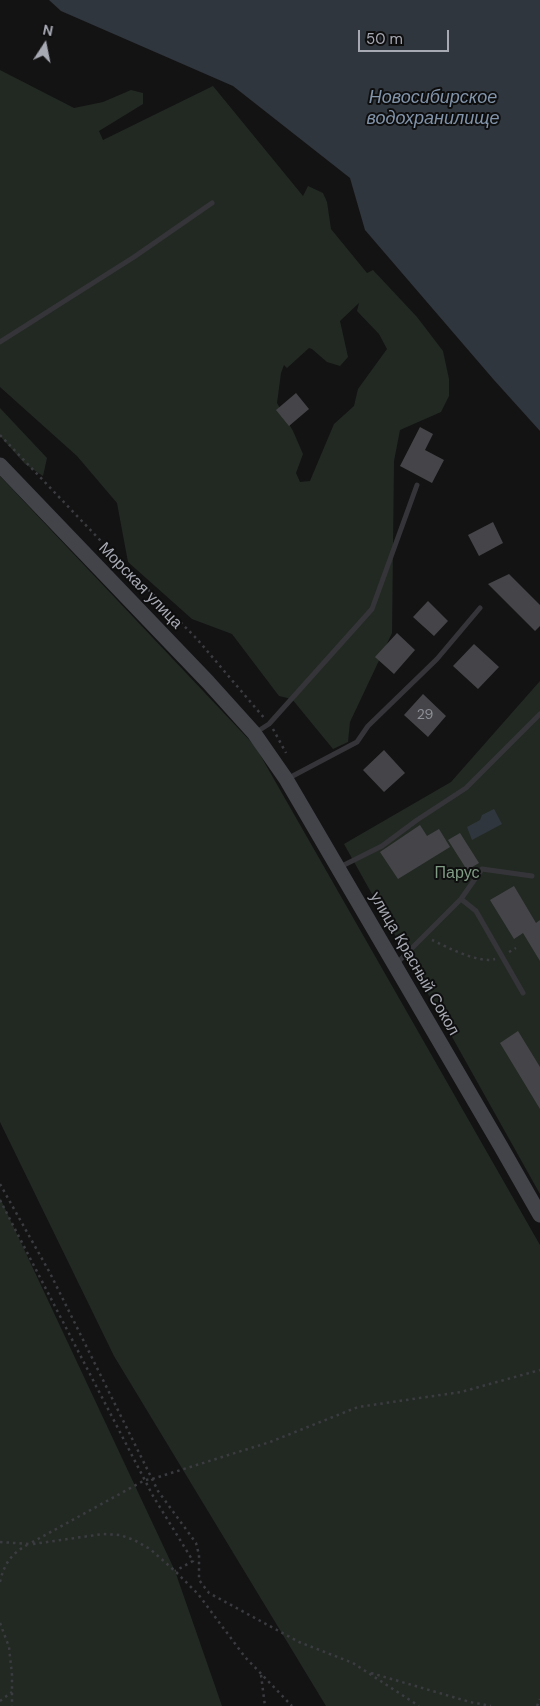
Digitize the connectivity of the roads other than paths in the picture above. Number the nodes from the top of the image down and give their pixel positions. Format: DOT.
graph roads {
  1 [pos="212,203"];
  2 [pos="0,342"];
  3 [pos="0,465"];
  4 [pos="417,485"];
  5 [pos="480,608"];
  6 [pos="540,714"];
  7 [pos="254,733"];
  8 [pos="286,779"];
  9 [pos="338,868"];
  10 [pos="532,876"];
  11 [pos="461,899"];
  12 [pos="395,965"];
  13 [pos="523,993"];
  14 [pos="540,1216"];
  1 -- 2 [label="lane"];
  3 -- 7 [label="street, Морская улица"];
  4 -- 7 [label="lane"];
  5 -- 8 [label="lane"];
  6 -- 9 [label="lane"];
  7 -- 8 [label="street, улица Красный Сокол"];
  8 -- 9 [label="street, улица Красный Сокол"];
  9 -- 12 [label="street, улица Красный Сокол"];
  10 -- 11 [label="lane"];
  11 -- 12 [label="lane"];
  11 -- 13 [label="lane"];
  12 -- 14 [label="street, улица Красный Сокол"];
}
